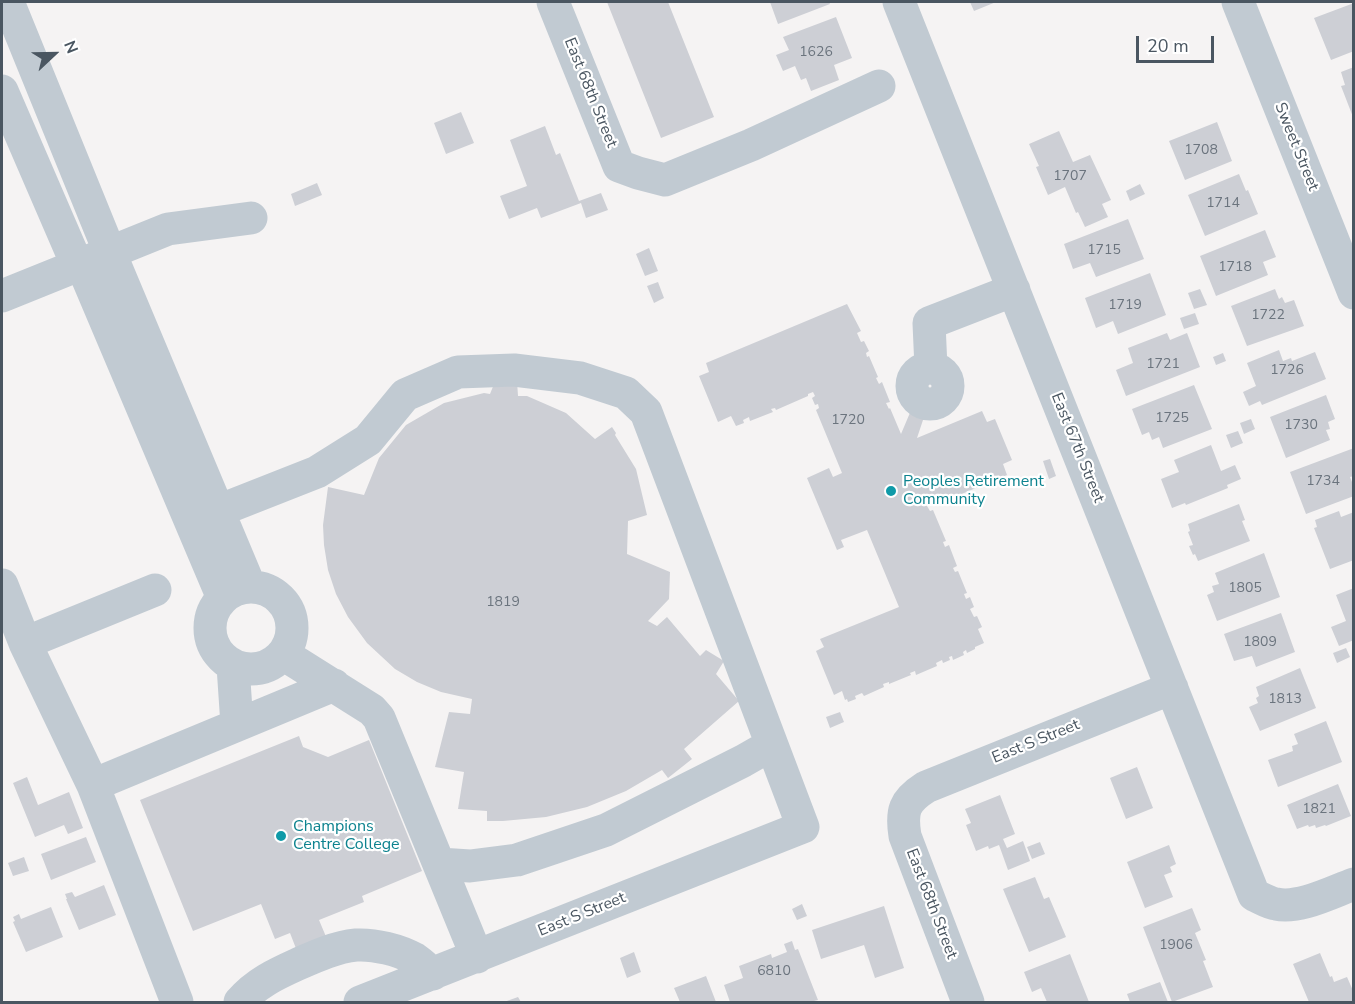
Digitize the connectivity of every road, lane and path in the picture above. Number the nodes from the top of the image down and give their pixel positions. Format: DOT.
graph roads {
  1 [pos="553,2"];
  2 [pos="899,2"];
  3 [pos="1238,2"];
  4 [pos="8,16"];
  5 [pos="879,86"];
  6 [pos="2,91"];
  7 [pos="251,218"];
  8 [pos="90,262"];
  9 [pos="1014,290"];
  10 [pos="1353,293"];
  11 [pos="2,297"];
  12 [pos="931,368"];
  13 [pos="218,511"];
  14 [pos="2,585"];
  15 [pos="155,590"];
  16 [pos="237,592"];
  17 [pos="25,643"];
  18 [pos="283,654"];
  19 [pos="233,666"];
  20 [pos="334,686"];
  21 [pos="1172,688"];
  22 [pos="237,725"];
  23 [pos="771,745"];
  24 [pos="93,785"];
  25 [pos="907,805"];
  26 [pos="439,864"];
  27 [pos="1353,884"];
  28 [pos="477,957"];
  29 [pos="433,974"];
  30 [pos="177,1002"];
  31 [pos="240,1002"];
  32 [pos="360,1002"];
  33 [pos="968,1002"];
  1 -- 5 [label="street, East 68th Street"];
  2 -- 9 [label="street, East 67th Street"];
  3 -- 10 [label="street, Sweet Street"];
  4 -- 8 [label="street"];
  6 -- 8 [label="street"];
  7 -- 8 [label="street"];
  8 -- 11 [label="street"];
  8 -- 13 [label="street"];
  8 -- 16 [label="street"];
  9 -- 12 [label="street"];
  9 -- 21 [label="street, East 67th Street"];
  13 -- 16 [label="street"];
  13 -- 23 [label="street"];
  14 -- 17 [label="street"];
  15 -- 17 [label="street"];
  16 -- 18 [label="street"];
  16 -- 19 [label="street"];
  17 -- 24 [label="street"];
  18 -- 19 [label="street"];
  18 -- 20 [label="street"];
  19 -- 22 [label="street"];
  20 -- 22 [label="street"];
  20 -- 26 [label="street"];
  21 -- 25 [label="street, East S Street"];
  21 -- 27 [label="street, East 67th Street"];
  22 -- 24 [label="street"];
  23 -- 26 [label="street"];
  23 -- 28 [label="street, East S Street"];
  24 -- 30 [label="street"];
  25 -- 33 [label="street, East 68th Street"];
  26 -- 28 [label="street"];
  28 -- 29 [label="street, East S Street"];
  29 -- 31 [label="street"];
  29 -- 32 [label="street, East S Street"];
}
